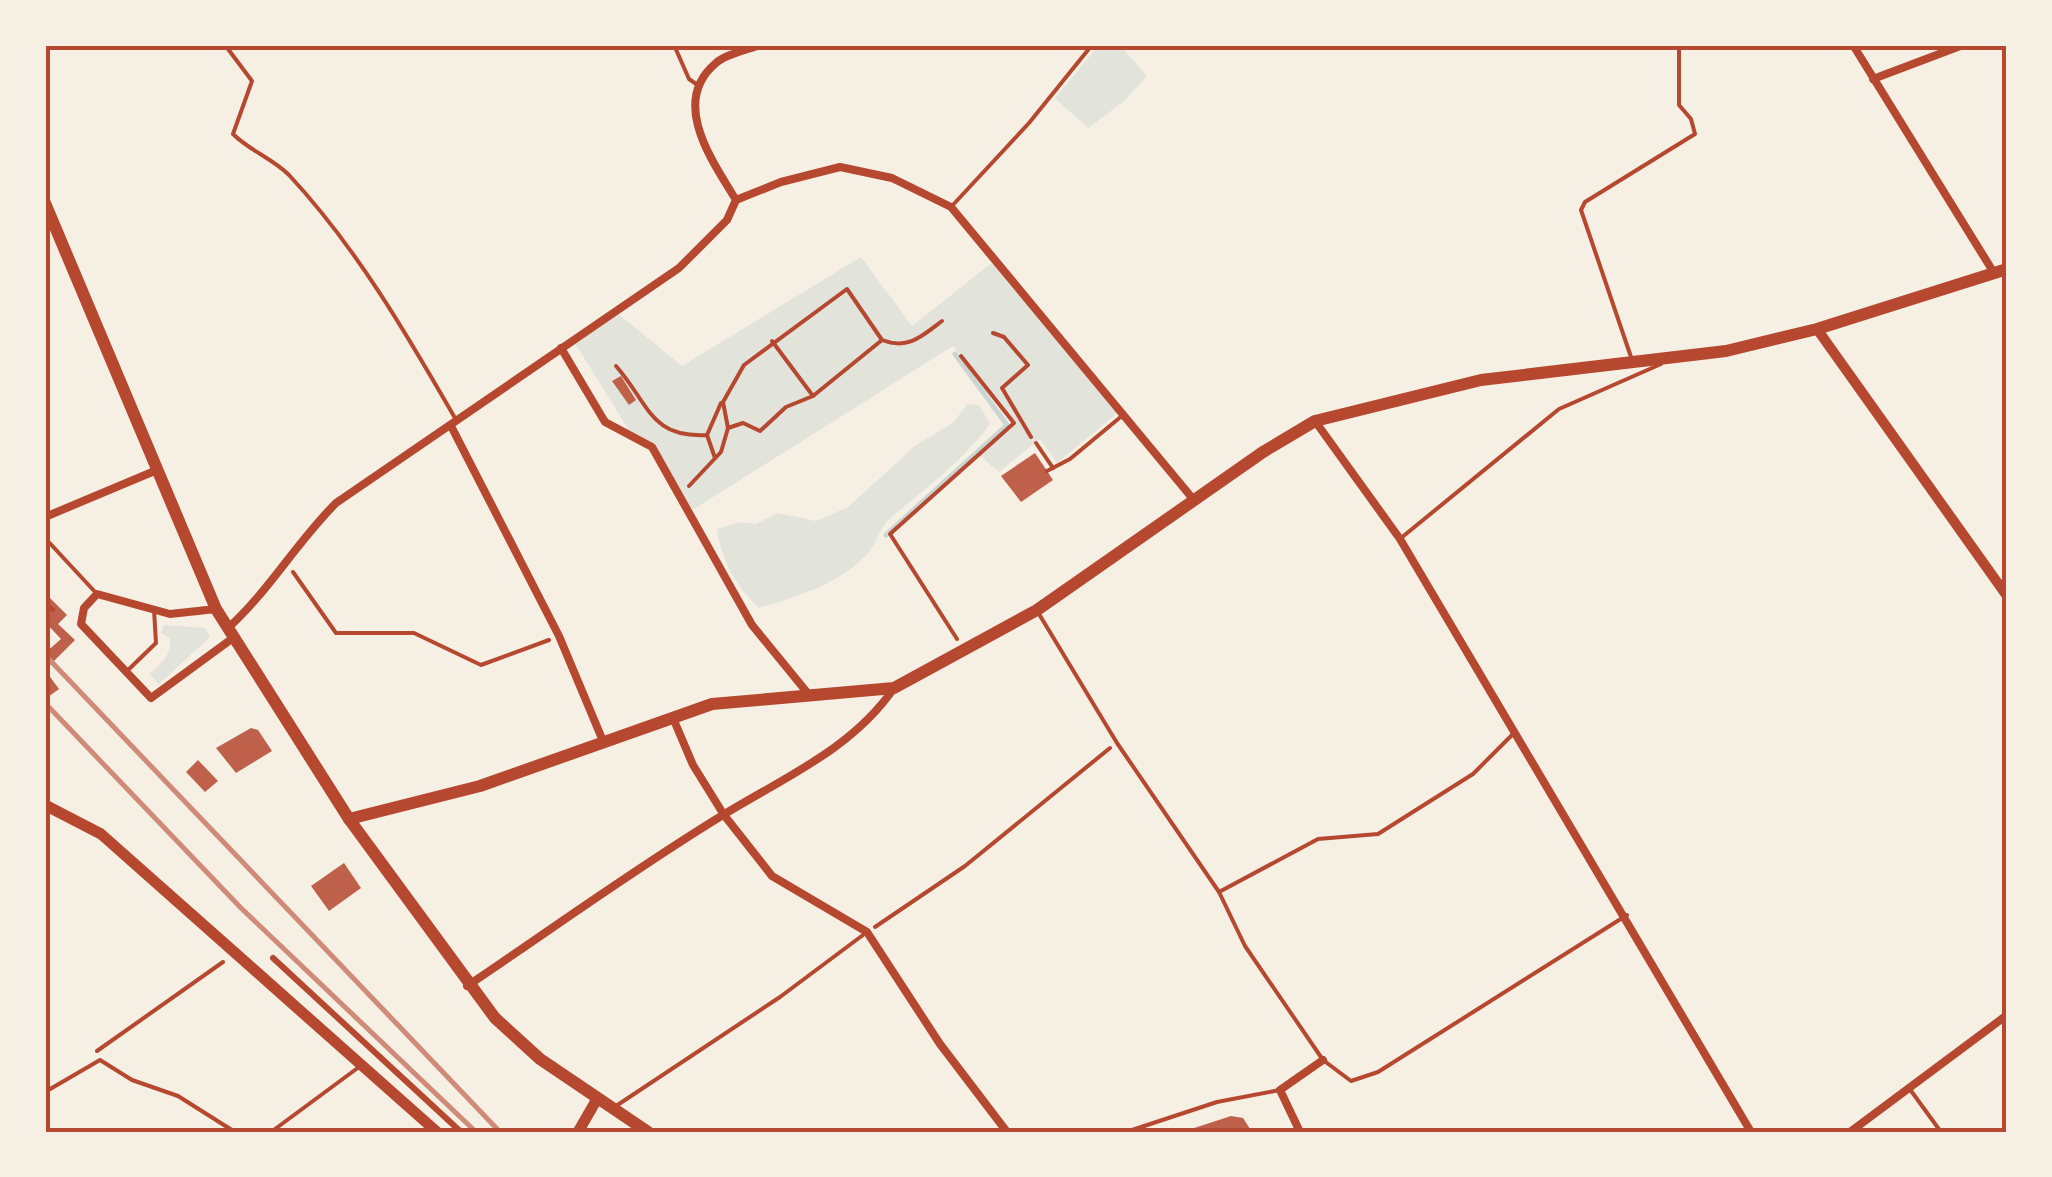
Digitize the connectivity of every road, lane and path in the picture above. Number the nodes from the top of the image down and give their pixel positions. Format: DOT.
graph roads {
  1 [pos="225,45"];
  2 [pos="674,45"];
  3 [pos="760,45"];
  4 [pos="1092,45"];
  5 [pos="1675,45"];
  6 [pos="1853,45"];
  7 [pos="1963,45"];
  8 [pos="1873,79"];
  9 [pos="699,86"];
  10 [pos="736,200"];
  11 [pos="45,204"];
  12 [pos="950,207"];
  13 [pos="2001,271"];
  14 [pos="942,321"];
  15 [pos="1817,329"];
  16 [pos="993,333"];
  17 [pos="882,340"];
  18 [pos="772,341"];
  19 [pos="561,348"];
  20 [pos="961,356"];
  21 [pos="1670,361"];
  22 [pos="1634,365"];
  23 [pos="616,366"];
  24 [pos="813,396"];
  25 [pos="723,402"];
  26 [pos="1124,414"];
  27 [pos="1315,421"];
  28 [pos="454,424"];
  29 [pos="728,428"];
  30 [pos="706,434"];
  31 [pos="1036,443"];
  32 [pos="715,458"];
  33 [pos="1053,468"];
  34 [pos="157,470"];
  35 [pos="1047,471"];
  36 [pos="679,492"];
  37 [pos="1193,499"];
  38 [pos="45,517"];
  39 [pos="45,538"];
  40 [pos="1400,539"];
  41 [pos="288,564"];
  42 [pos="98,594"];
  43 [pos="2007,596"];
  44 [pos="45,602"];
  45 [pos="52,610"];
  46 [pos="154,610"];
  47 [pos="216,610"];
  48 [pos="1036,610"];
  49 [pos="230,634"];
  50 [pos="559,636"];
  51 [pos="965,652"];
  52 [pos="125,673"];
  53 [pos="894,688"];
  54 [pos="810,696"];
  55 [pos="673,718"];
  56 [pos="1515,732"];
  57 [pos="603,741"];
  58 [pos="1117,743"];
  59 [pos="45,751"];
  60 [pos="45,780"];
  61 [pos="45,805"];
  62 [pos="724,814"];
  63 [pos="349,819"];
  64 [pos="1218,892"];
  65 [pos="1627,915"];
  66 [pos="867,932"];
  67 [pos="237,952"];
  68 [pos="273,958"];
  69 [pos="467,986"];
  70 [pos="2007,1015"];
  71 [pos="100,1060"];
  72 [pos="1323,1060"];
  73 [pos="363,1064"];
  74 [pos="1909,1088"];
  75 [pos="1280,1090"];
  76 [pos="45,1092"];
  77 [pos="597,1099"];
  78 [pos="612,1109"];
  79 [pos="236,1132"];
  80 [pos="271,1132"];
  81 [pos="437,1132"];
  82 [pos="462,1132"];
  83 [pos="578,1132"];
  84 [pos="648,1132"];
  85 [pos="1007,1132"];
  86 [pos="1126,1132"];
  87 [pos="1300,1132"];
  88 [pos="1752,1132"];
  89 [pos="1850,1132"];
  90 [pos="1942,1132"];
  1 -- 28 [label="lane"];
  2 -- 9 [label="lane"];
  3 -- 9 [label="street"];
  4 -- 12 [label="lane"];
  5 -- 22 [label="lane"];
  6 -- 8 [label="street"];
  7 -- 8 [label="street"];
  8 -- 13 [label="street"];
  9 -- 10 [label="street"];
  10 -- 12 [label="street"];
  10 -- 19 [label="street"];
  11 -- 34 [label="main road"];
  12 -- 26 [label="street"];
  13 -- 15 [label="main road"];
  14 -- 17 [label="path"];
  15 -- 21 [label="main road"];
  15 -- 43 [label="street"];
  16 -- 31 [label="path"];
  17 -- 18 [label="path"];
  17 -- 24 [label="path"];
  18 -- 24 [label="path"];
  18 -- 25 [label="path"];
  19 -- 28 [label="street"];
  19 -- 36 [label="street"];
  20 -- 51 [label="path"];
  21 -- 22 [label="main road"];
  21 -- 40 [label="lane"];
  22 -- 27 [label="main road"];
  23 -- 30 [label="path"];
  24 -- 29 [label="path"];
  25 -- 29 [label="path"];
  25 -- 30 [label="path"];
  26 -- 33 [label="lane"];
  26 -- 37 [label="street"];
  27 -- 37 [label="main road"];
  27 -- 40 [label="street"];
  28 -- 41 [label="street"];
  28 -- 50 [label="street"];
  29 -- 32 [label="path"];
  30 -- 32 [label="path"];
  31 -- 33 [label="lane"];
  32 -- 36 [label="path"];
  33 -- 35 [label="lane"];
  34 -- 38 [label="street"];
  34 -- 47 [label="main road"];
  36 -- 54 [label="street"];
  37 -- 48 [label="main road"];
  39 -- 42 [label="lane"];
  40 -- 56 [label="street"];
  41 -- 49 [label="street"];
  41 -- 50 [label="path"];
  42 -- 46 [label="street"];
  42 -- 52 [label="street"];
  44 -- 45 [label="path"];
  46 -- 47 [label="street"];
  46 -- 52 [label="lane"];
  47 -- 49 [label="main road"];
  48 -- 51 [label="main road"];
  48 -- 58 [label="lane"];
  49 -- 52 [label="street"];
  49 -- 63 [label="main road"];
  50 -- 57 [label="street"];
  51 -- 53 [label="main road"];
  53 -- 54 [label="main road"];
  53 -- 62 [label="street"];
  54 -- 55 [label="main road"];
  55 -- 57 [label="main road"];
  55 -- 62 [label="street"];
  56 -- 64 [label="lane"];
  56 -- 65 [label="street"];
  57 -- 63 [label="main road"];
  58 -- 64 [label="lane"];
  58 -- 66 [label="path"];
  59 -- 60 [label="street"];
  61 -- 67 [label="main road"];
  62 -- 66 [label="street"];
  62 -- 69 [label="street"];
  63 -- 69 [label="main road"];
  64 -- 72 [label="lane"];
  65 -- 72 [label="lane"];
  65 -- 88 [label="street"];
  66 -- 78 [label="lane"];
  66 -- 85 [label="street"];
  67 -- 71 [label="path"];
  67 -- 73 [label="main road"];
  68 -- 82 [label="street"];
  69 -- 77 [label="main road"];
  70 -- 74 [label="street"];
  71 -- 76 [label="lane"];
  71 -- 79 [label="lane"];
  72 -- 75 [label="street"];
  73 -- 80 [label="lane"];
  73 -- 81 [label="main road"];
  74 -- 89 [label="street"];
  74 -- 90 [label="lane"];
  75 -- 86 [label="lane"];
  75 -- 87 [label="street"];
  77 -- 78 [label="main road"];
  77 -- 83 [label="main road"];
  78 -- 84 [label="main road"];
}
